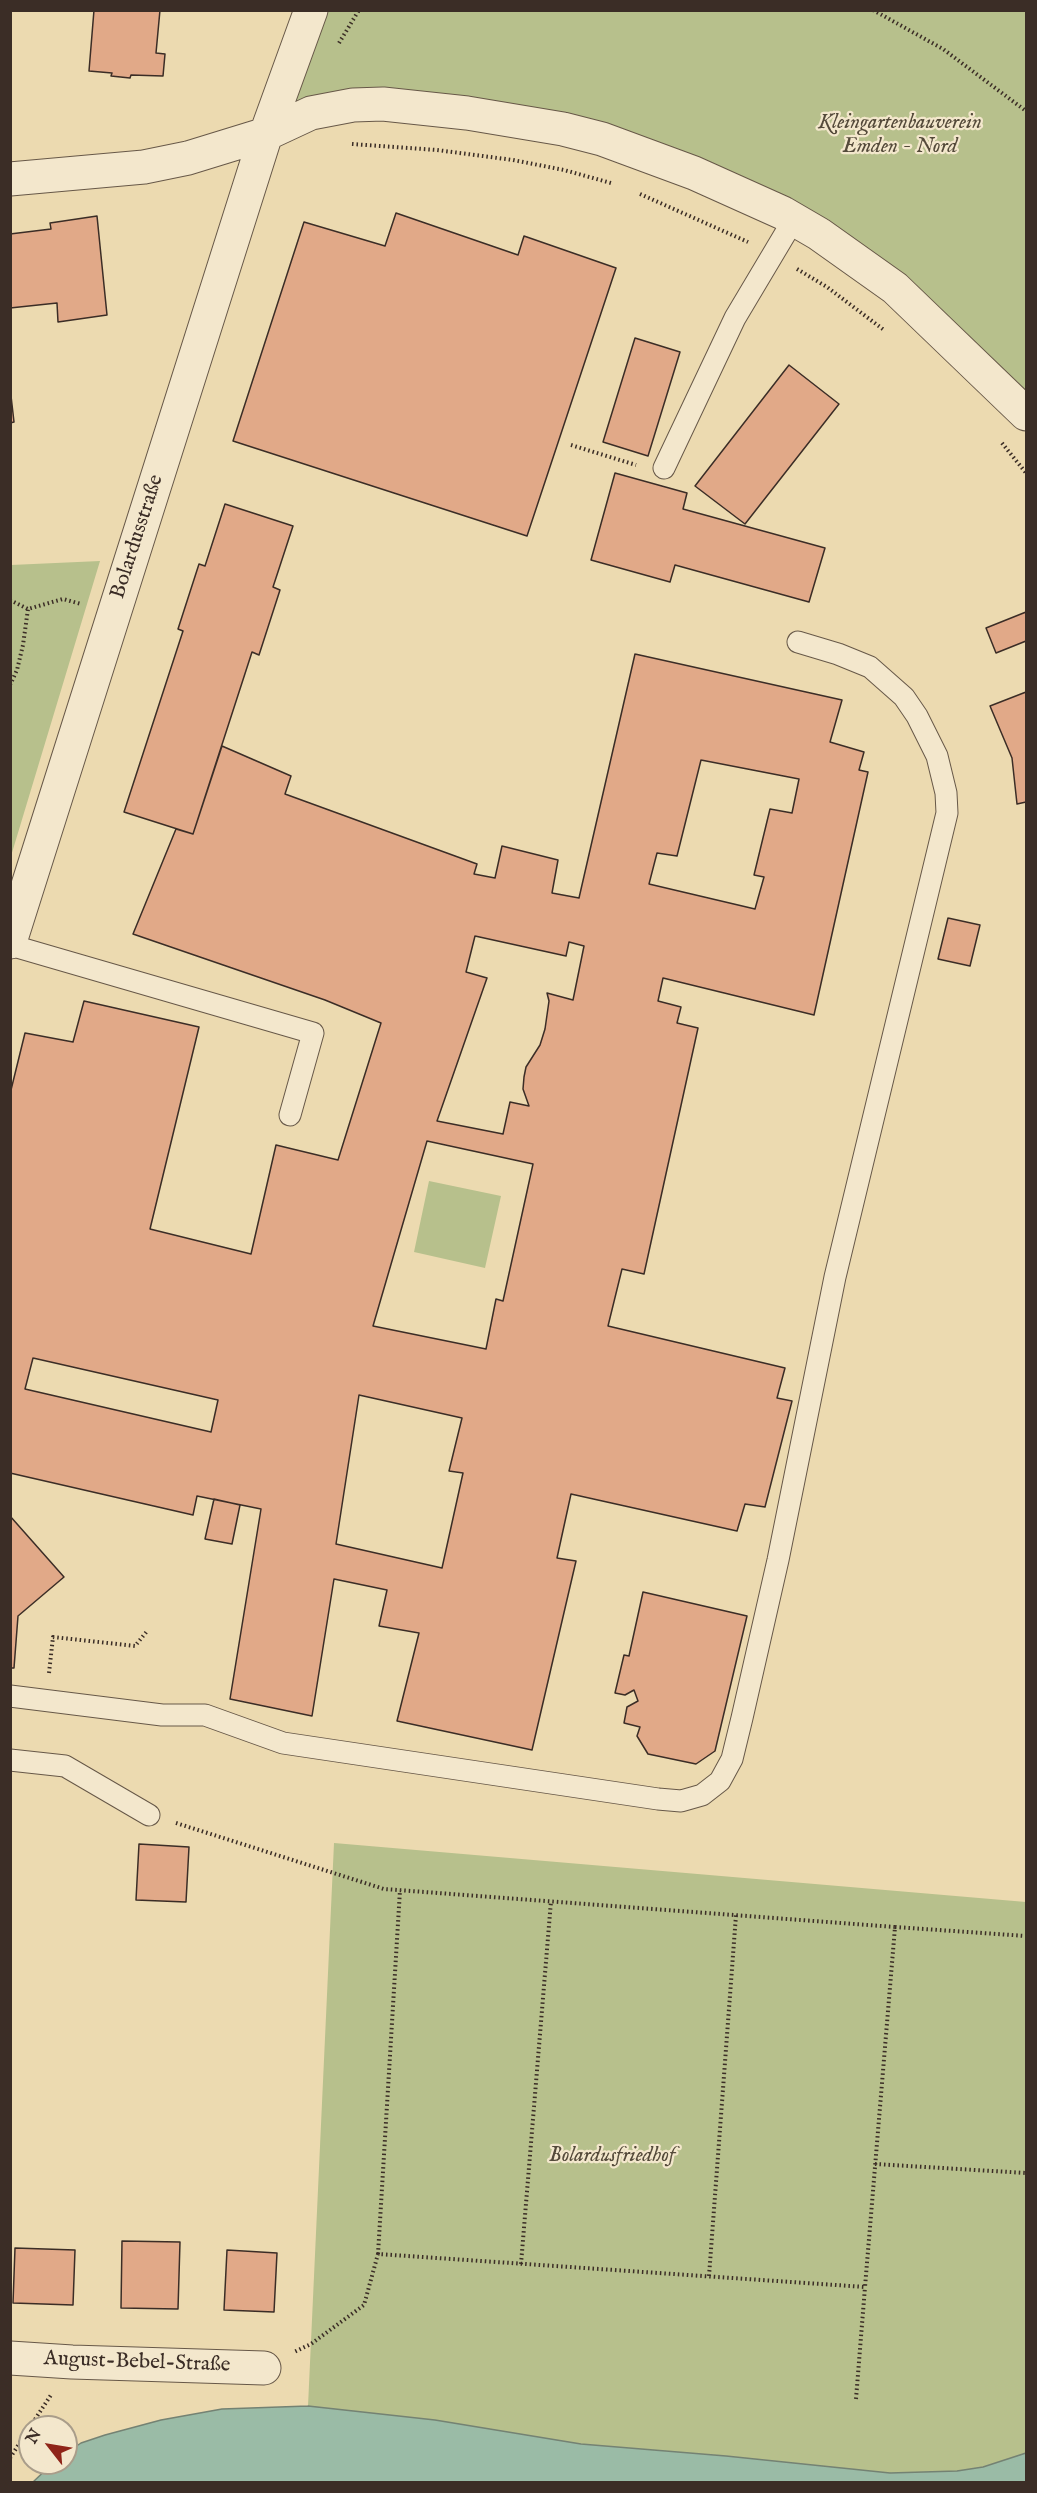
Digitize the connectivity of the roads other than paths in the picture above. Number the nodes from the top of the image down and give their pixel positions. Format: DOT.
graph roads {
  1 [pos="311,10"];
  2 [pos="267,134"];
  3 [pos="10,179"];
  4 [pos="794,219"];
  5 [pos="1026,414"];
  6 [pos="664,468"];
  7 [pos="798,642"];
  8 [pos="10,943"];
  9 [pos="290,1114"];
  10 [pos="10,1696"];
  11 [pos="10,1760"];
  12 [pos="149,1815"];
  13 [pos="10,2358"];
  14 [pos="264,2368"];
  1 -- 2 [label="street, Bolardusstraße"];
  2 -- 3 [label="street"];
  2 -- 4 [label="street"];
  2 -- 8 [label="street, Bolardusstraße"];
  4 -- 5 [label="street"];
  4 -- 6 [label="lane"];
  7 -- 10 [label="lane"];
  8 -- 9 [label="lane"];
  11 -- 12 [label="lane"];
  13 -- 14 [label="street, August-Bebel-Straße"];
}
